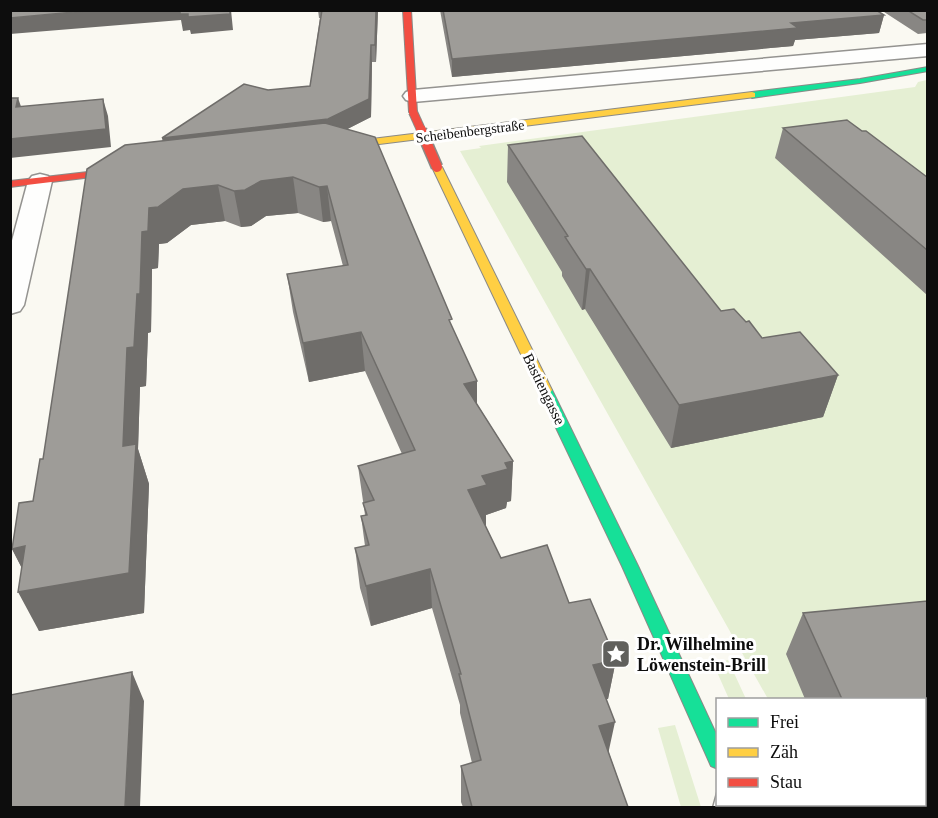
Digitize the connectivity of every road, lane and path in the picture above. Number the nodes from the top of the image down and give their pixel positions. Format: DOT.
graph roads {
  1 [pos="407,10"];
  2 [pos="927,50"];
  3 [pos="927,69"];
  4 [pos="413,104"];
  5 [pos="321,148"];
  6 [pos="146,169"];
  7 [pos="40,181"];
  8 [pos="10,184"];
  9 [pos="10,305"];
  10 [pos="716,758"];
  1 -- 4 [label="street, Bastiengasse"];
  2 -- 4 [label="street"];
  3 -- 5 [label="street, Scheibenbergstraße"];
  4 -- 10 [label="street, Bastiengasse, bridge"];
  6 -- 7 [label="street"];
  7 -- 8 [label="street"];
  7 -- 9 [label="street"];
}
